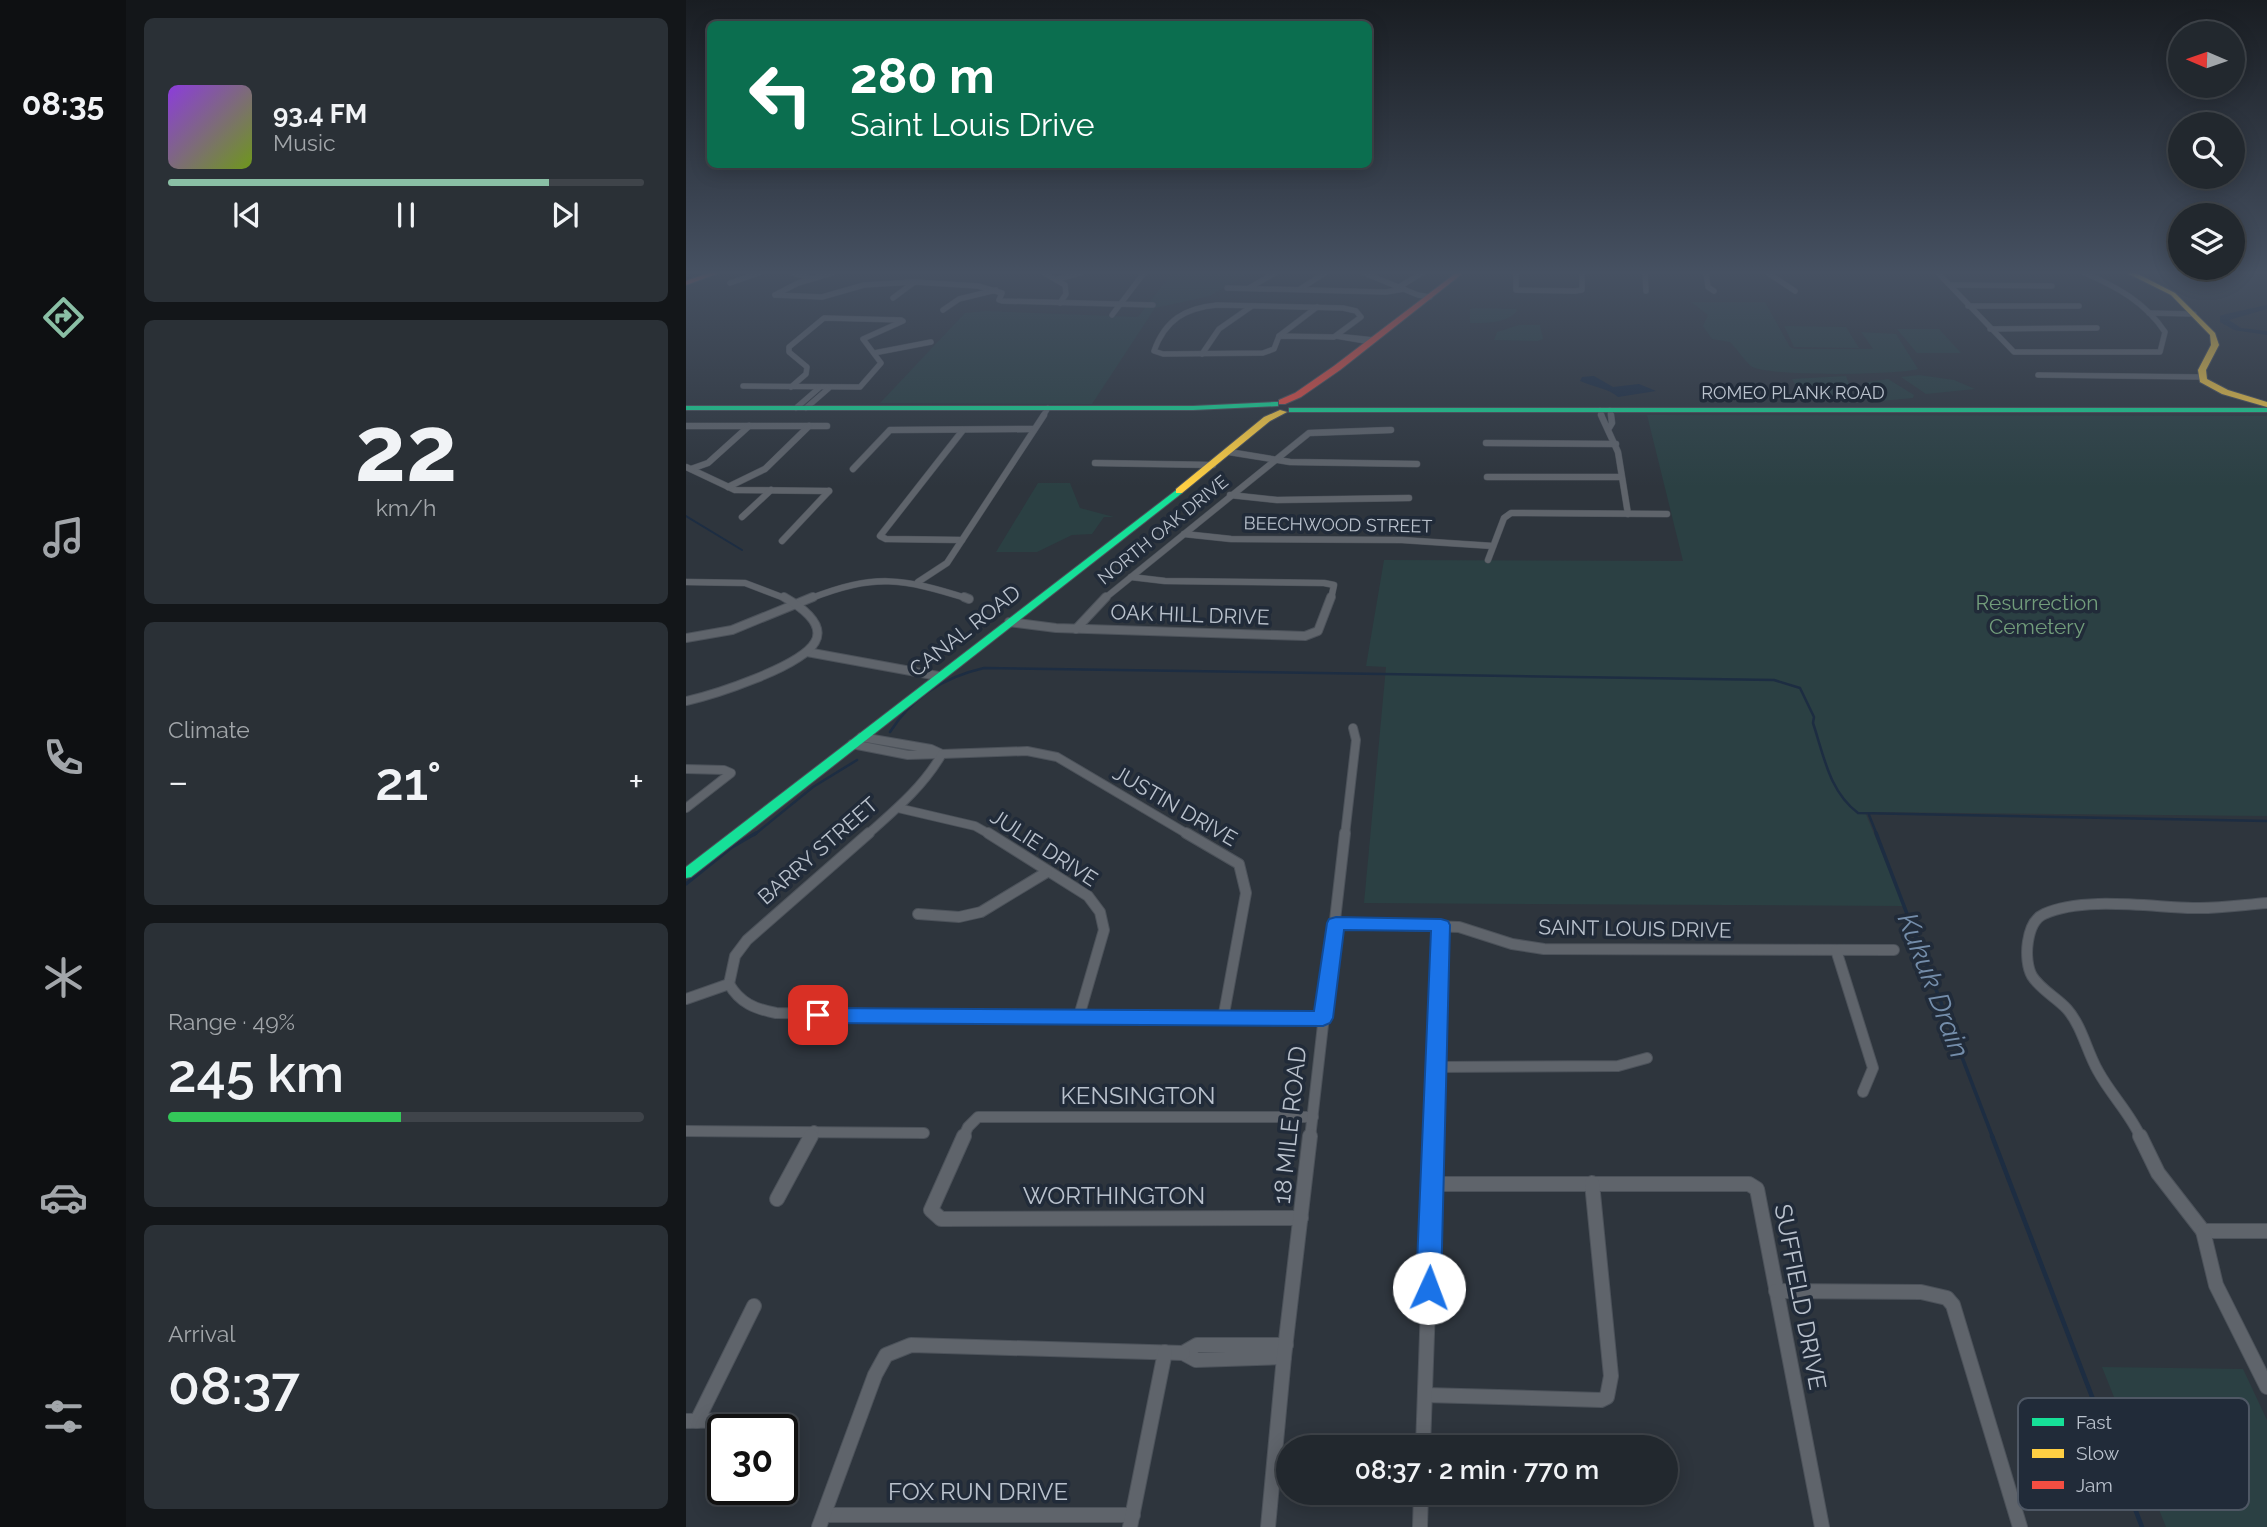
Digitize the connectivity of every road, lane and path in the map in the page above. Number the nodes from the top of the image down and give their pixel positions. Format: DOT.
graph roads {
  1 [pos="792,344"];
  2 [pos="866,344"];
  3 [pos="919,344"];
  4 [pos="1157,344"];
  5 [pos="1209,344"];
  6 [pos="1276,344"];
  7 [pos="1368,344"];
  8 [pos="2006,344"];
  9 [pos="2162,344"];
  10 [pos="2213,344"];
  11 [pos="874,353"];
  12 [pos="1202,354"];
  13 [pos="2039,374"];
  14 [pos="2201,377"];
  15 [pos="743,386"];
  16 [pos="791,387"];
  17 [pos="819,388"];
  18 [pos="829,388"];
  19 [pos="1283,407"];
  20 [pos="686,408"];
  21 [pos="801,408"];
  22 [pos="1048,408"];
  23 [pos="2267,408"];
  24 [pos="1605,410"];
  25 [pos="689,426"];
  26 [pos="749,426"];
  27 [pos="808,426"];
  28 [pos="827,426"];
  29 [pos="1034,429"];
  30 [pos="962,430"];
  31 [pos="1391,430"];
  32 [pos="686,432"];
  33 [pos="1486,443"];
  34 [pos="1616,444"];
  35 [pos="1229,452"];
  36 [pos="1274,460"];
  37 [pos="1095,463"];
  38 [pos="1418,464"];
  39 [pos="1213,465"];
  40 [pos="853,469"];
  41 [pos="690,471"];
  42 [pos="1487,477"];
  43 [pos="1620,477"];
  44 [pos="732,489"];
  45 [pos="771,490"];
  46 [pos="1230,495"];
  47 [pos="1409,498"];
  48 [pos="757,503"];
  49 [pos="1628,514"];
  50 [pos="1667,514"];
  51 [pos="742,517"];
  52 [pos="1184,534"];
  53 [pos="962,540"];
  54 [pos="782,541"];
  55 [pos="1493,546"];
  56 [pos="1488,560"];
  57 [pos="1131,578"];
  58 [pos="686,582"];
  59 [pos="918,582"];
  60 [pos="969,599"];
  61 [pos="795,605"];
  62 [pos="1009,622"];
  63 [pos="1076,629"];
  64 [pos="686,638"];
  65 [pos="807,652"];
  66 [pos="938,676"];
  67 [pos="686,701"];
  68 [pos="1353,728"];
  69 [pos="857,740"];
  70 [pos="883,741"];
  71 [pos="874,749"];
  72 [pos="942,754"];
  73 [pos="686,769"];
  74 [pos="686,808"];
  75 [pos="898,808"];
  76 [pos="692,862"];
  77 [pos="1047,872"];
  78 [pos="686,874"];
  79 [pos="2267,903"];
  80 [pos="918,914"];
  81 [pos="1336,923"];
  82 [pos="1441,925"];
  83 [pos="1836,950"];
  84 [pos="1894,950"];
  85 [pos="729,984"];
  86 [pos="686,999"];
  87 [pos="1079,1016"];
  88 [pos="1323,1018"];
  89 [pos="1223,1019"];
  90 [pos="1647,1058"];
  91 [pos="1437,1068"];
  92 [pos="1863,1091"];
  93 [pos="1313,1117"];
  94 [pos="686,1131"];
  95 [pos="814,1132"];
  96 [pos="924,1133"];
  97 [pos="1432,1184"];
  98 [pos="1592,1184"];
  99 [pos="777,1199"];
  100 [pos="931,1210"];
  101 [pos="1301,1218"];
  102 [pos="2203,1231"];
  103 [pos="2267,1231"];
  104 [pos="1776,1291"];
  105 [pos="754,1306"];
  106 [pos="1285,1351"];
  107 [pos="1165,1352"];
  108 [pos="2267,1387"];
  109 [pos="1425,1395"];
  110 [pos="692,1421"];
  111 [pos="1423,1435"];
  112 [pos="1421,1505"];
  113 [pos="822,1521"];
  114 [pos="1132,1521"];
  115 [pos="1268,1527"];
  116 [pos="1420,1527"];
  117 [pos="1822,1527"];
  118 [pos="2020,1527"];
  1 -- 16 [label="street"];
  2 -- 11 [label="street"];
  3 -- 11 [label="street"];
  4 -- 12 [label="street"];
  5 -- 12 [label="street"];
  6 -- 12 [label="street"];
  7 -- 19 [label="street, CANAL ROAD"];
  8 -- 9 [label="street"];
  10 -- 14 [label="street"];
  11 -- 18 [label="street"];
  13 -- 14 [label="street"];
  14 -- 23 [label="street"];
  15 -- 16 [label="street"];
  16 -- 17 [label="street"];
  17 -- 18 [label="street"];
  17 -- 21 [label="street"];
  18 -- 21 [label="street"];
  19 -- 22 [label="street, ROMEO PLANK ROAD"];
  19 -- 24 [label="street, ROMEO PLANK ROAD"];
  19 -- 35 [label="street, CANAL ROAD"];
  20 -- 21 [label="street, ROMEO PLANK ROAD"];
  21 -- 22 [label="street, ROMEO PLANK ROAD"];
  22 -- 29 [label="street"];
  23 -- 24 [label="street, ROMEO PLANK ROAD"];
  24 -- 34 [label="street"];
  25 -- 26 [label="street"];
  25 -- 32 [label="street"];
  26 -- 27 [label="street"];
  26 -- 41 [label="street"];
  27 -- 28 [label="street"];
  27 -- 44 [label="street"];
  29 -- 30 [label="street"];
  29 -- 53 [label="street"];
  30 -- 40 [label="street"];
  30 -- 53 [label="street"];
  31 -- 36 [label="street, NORTH OAK DRIVE"];
  33 -- 34 [label="street"];
  34 -- 43 [label="street"];
  35 -- 36 [label="street"];
  35 -- 39 [label="street, CANAL ROAD"];
  36 -- 38 [label="street"];
  36 -- 46 [label="street, NORTH OAK DRIVE"];
  37 -- 39 [label="street"];
  39 -- 62 [label="street, CANAL ROAD"];
  41 -- 44 [label="street"];
  42 -- 43 [label="street"];
  43 -- 49 [label="street"];
  44 -- 45 [label="street"];
  44 -- 48 [label="street"];
  45 -- 48 [label="street"];
  45 -- 54 [label="street"];
  46 -- 47 [label="street"];
  46 -- 52 [label="street, NORTH OAK DRIVE"];
  48 -- 51 [label="street"];
  49 -- 50 [label="street"];
  49 -- 55 [label="street"];
  52 -- 55 [label="street, BEECHWOOD STREET"];
  52 -- 57 [label="street, NORTH OAK DRIVE"];
  53 -- 59 [label="street"];
  55 -- 56 [label="street"];
  57 -- 63 [label="street, NORTH OAK DRIVE"];
  57 -- 63 [label="street, OAK HILL DRIVE"];
  58 -- 61 [label="street"];
  59 -- 60 [label="street"];
  59 -- 61 [label="street"];
  61 -- 64 [label="street"];
  61 -- 65 [label="street"];
  62 -- 63 [label="street, OAK HILL DRIVE"];
  62 -- 66 [label="street, CANAL ROAD"];
  65 -- 66 [label="street"];
  65 -- 67 [label="street"];
  66 -- 69 [label="street, CANAL ROAD"];
  68 -- 81 [label="street, 18 MILE ROAD"];
  69 -- 70 [label="street, JUSTIN DRIVE"];
  69 -- 71 [label="street, JUSTIN DRIVE"];
  69 -- 76 [label="street, CANAL ROAD"];
  70 -- 71 [label="street"];
  70 -- 72 [label="street, JUSTIN DRIVE"];
  71 -- 72 [label="street, JUSTIN DRIVE"];
  72 -- 75 [label="street, BARRY STREET"];
  72 -- 89 [label="street, JUSTIN DRIVE"];
  73 -- 74 [label="street"];
  75 -- 77 [label="street, JULIE DRIVE"];
  75 -- 85 [label="street, BARRY STREET"];
  76 -- 78 [label="street, CANAL ROAD"];
  77 -- 80 [label="street"];
  77 -- 87 [label="street, JULIE DRIVE"];
  79 -- 102 [label="street"];
  81 -- 82 [label="street, SAINT LOUIS DRIVE"];
  81 -- 88 [label="street, 18 MILE ROAD"];
  82 -- 83 [label="street, SAINT LOUIS DRIVE"];
  82 -- 91 [label="street"];
  83 -- 84 [label="street, SAINT LOUIS DRIVE"];
  83 -- 92 [label="street"];
  85 -- 86 [label="street"];
  85 -- 87 [label="street"];
  87 -- 89 [label="street"];
  88 -- 89 [label="street"];
  88 -- 93 [label="street, 18 MILE ROAD"];
  90 -- 91 [label="street"];
  91 -- 97 [label="street"];
  93 -- 100 [label="street, KENSINGTON"];
  93 -- 101 [label="street, 18 MILE ROAD"];
  94 -- 95 [label="street"];
  95 -- 96 [label="street"];
  95 -- 99 [label="street"];
  97 -- 98 [label="street, SUFFIELD DRIVE"];
  97 -- 109 [label="street"];
  98 -- 104 [label="street, SUFFIELD DRIVE"];
  98 -- 109 [label="street"];
  100 -- 101 [label="street, WORTHINGTON"];
  101 -- 106 [label="street, 18 MILE ROAD"];
  102 -- 103 [label="street"];
  102 -- 108 [label="street"];
  104 -- 117 [label="street, SUFFIELD DRIVE"];
  104 -- 118 [label="street"];
  105 -- 110 [label="street"];
  106 -- 107 [label="street"];
  106 -- 115 [label="street, 18 MILE ROAD"];
  107 -- 113 [label="street"];
  107 -- 114 [label="street"];
  109 -- 111 [label="street"];
  112 -- 116 [label="street"];
  113 -- 114 [label="street, FOX RUN DRIVE"];
}
